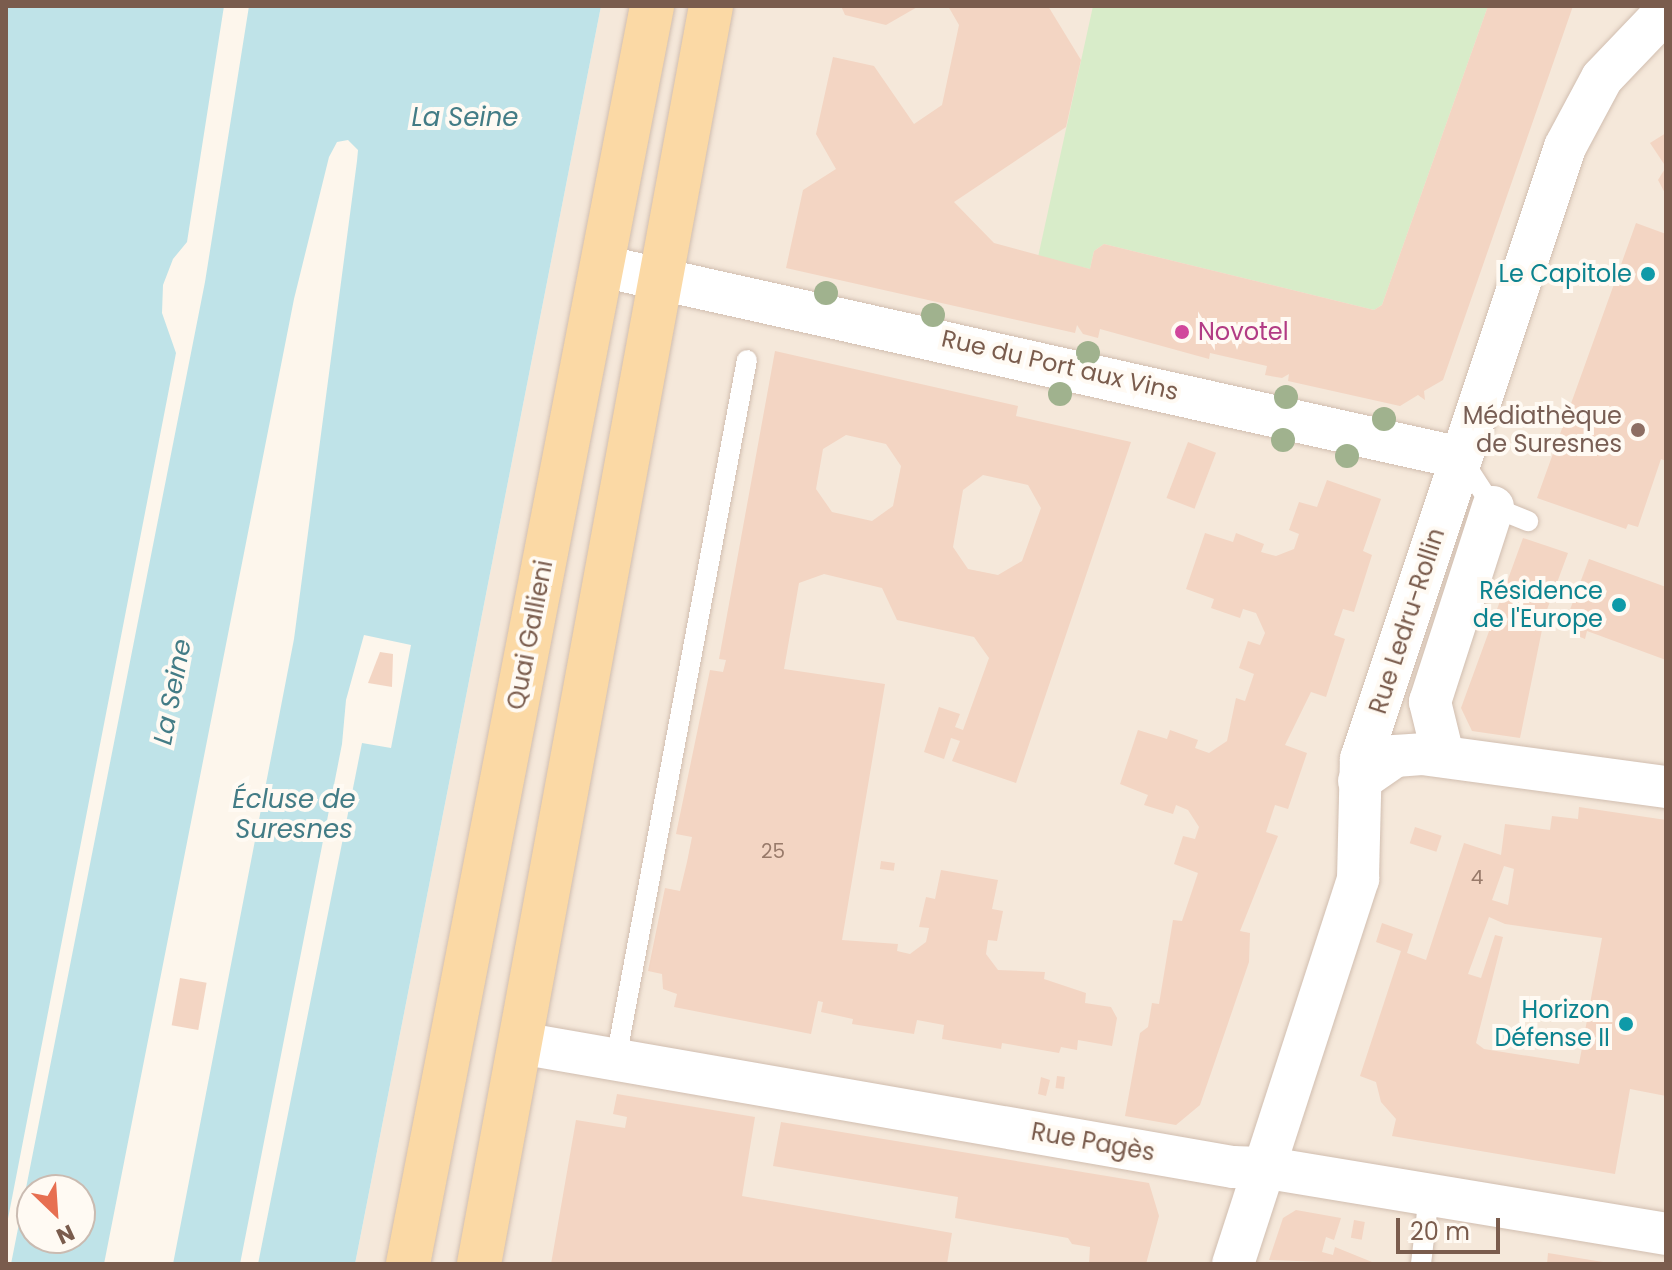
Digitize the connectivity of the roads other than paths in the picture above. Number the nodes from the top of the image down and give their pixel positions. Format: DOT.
graph roads {
  1 [pos="652,6"];
  2 [pos="711,6"];
  3 [pos="1666,11"];
  4 [pos="602,266"];
  5 [pos="658,278"];
  6 [pos="747,360"];
  7 [pos="1461,458"];
  8 [pos="1510,514"];
  9 [pos="1443,755"];
  10 [pos="1359,781"];
  11 [pos="1666,787"];
  12 [pos="520,1043"];
  13 [pos="601,1057"];
  14 [pos="1268,1168"];
  15 [pos="1429,1195"];
  16 [pos="1666,1234"];
  17 [pos="408,1264"];
  18 [pos="479,1264"];
  19 [pos="1233,1264"];
  20 [pos="1421,1264"];
  1 -- 4 [label="main road, Quai Gallieni"];
  2 -- 5 [label="main road"];
  3 -- 7 [label="street, Rue Ledru-Rollin"];
  4 -- 5 [label="street, Rue du Port aux Vins"];
  4 -- 17 [label="main road, Quai Gallieni"];
  5 -- 7 [label="street, Rue du Port aux Vins"];
  5 -- 12 [label="main road"];
  6 -- 13 [label="lane"];
  7 -- 8 [label="lane"];
  7 -- 10 [label="street, Rue Ledru-Rollin"];
  8 -- 9 [label="street"];
  9 -- 10 [label="street"];
  9 -- 11 [label="street"];
  10 -- 14 [label="street, Rue Ledru-Rollin"];
  12 -- 13 [label="street, Rue Pagès"];
  12 -- 18 [label="main road"];
  13 -- 14 [label="street, Rue Pagès"];
  14 -- 15 [label="street, Rue Pagès"];
  14 -- 19 [label="street, Rue Ledru-Rollin"];
  15 -- 16 [label="street, Rue Pagès"];
  15 -- 20 [label="lane"];
}
